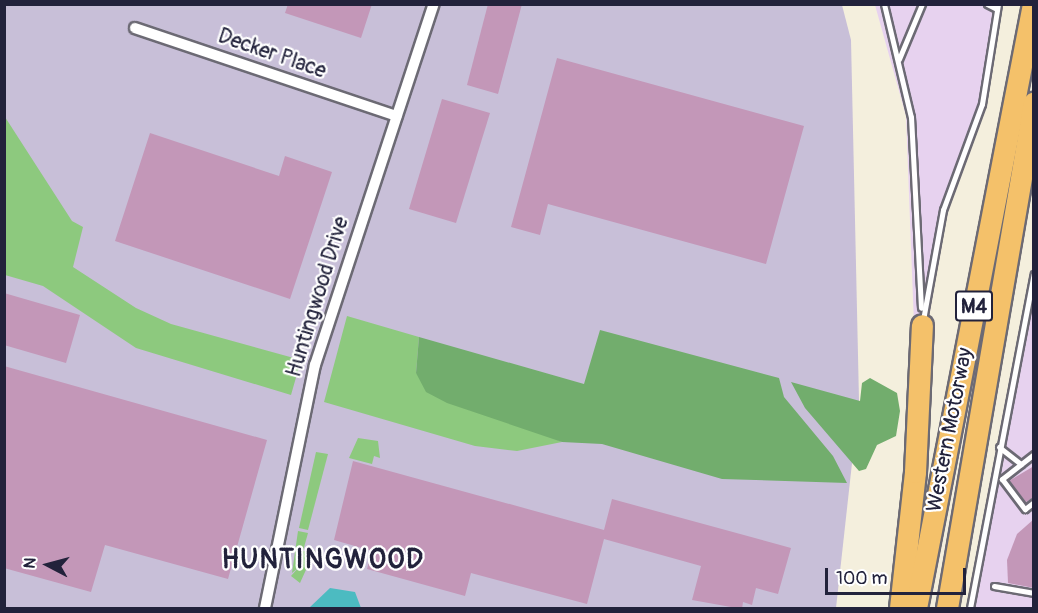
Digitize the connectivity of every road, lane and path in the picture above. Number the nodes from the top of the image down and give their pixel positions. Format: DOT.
graph roads {
  1 [pos="434,4"];
  2 [pos="884,4"];
  3 [pos="921,4"];
  4 [pos="987,4"];
  5 [pos="1020,4"];
  6 [pos="1033,4"];
  7 [pos="998,7"];
  8 [pos="135,28"];
  9 [pos="899,64"];
  10 [pos="1034,102"];
  11 [pos="397,116"];
  12 [pos="1000,178"];
  13 [pos="1034,274"];
  14 [pos="922,325"];
  15 [pos="999,447"];
  16 [pos="1034,454"];
  17 [pos="1021,464"];
  18 [pos="1034,502"];
  19 [pos="994,586"];
  20 [pos="1034,593"];
  21 [pos="265,609"];
  22 [pos="900,609"];
  23 [pos="916,609"];
  24 [pos="947,609"];
  25 [pos="970,609"];
  1 -- 11 [label="street, Huntingwood Drive"];
  2 -- 9 [label="lane"];
  3 -- 9 [label="lane"];
  4 -- 7 [label="lane"];
  5 -- 12 [label="highway"];
  6 -- 12 [label="highway, Western Motorway / M4"];
  7 -- 14 [label="lane"];
  8 -- 11 [label="street, Decker Place"];
  9 -- 14 [label="lane"];
  10 -- 24 [label="highway, Western Motorway / M4"];
  11 -- 21 [label="street, Huntingwood Drive"];
  12 -- 23 [label="highway, Western Motorway / M4"];
  13 -- 15 [label="lane"];
  14 -- 22 [label="highway"];
  15 -- 17 [label="lane"];
  15 -- 25 [label="lane"];
  16 -- 17 [label="lane"];
  17 -- 18 [label="lane"];
  19 -- 20 [label="lane"];
}
